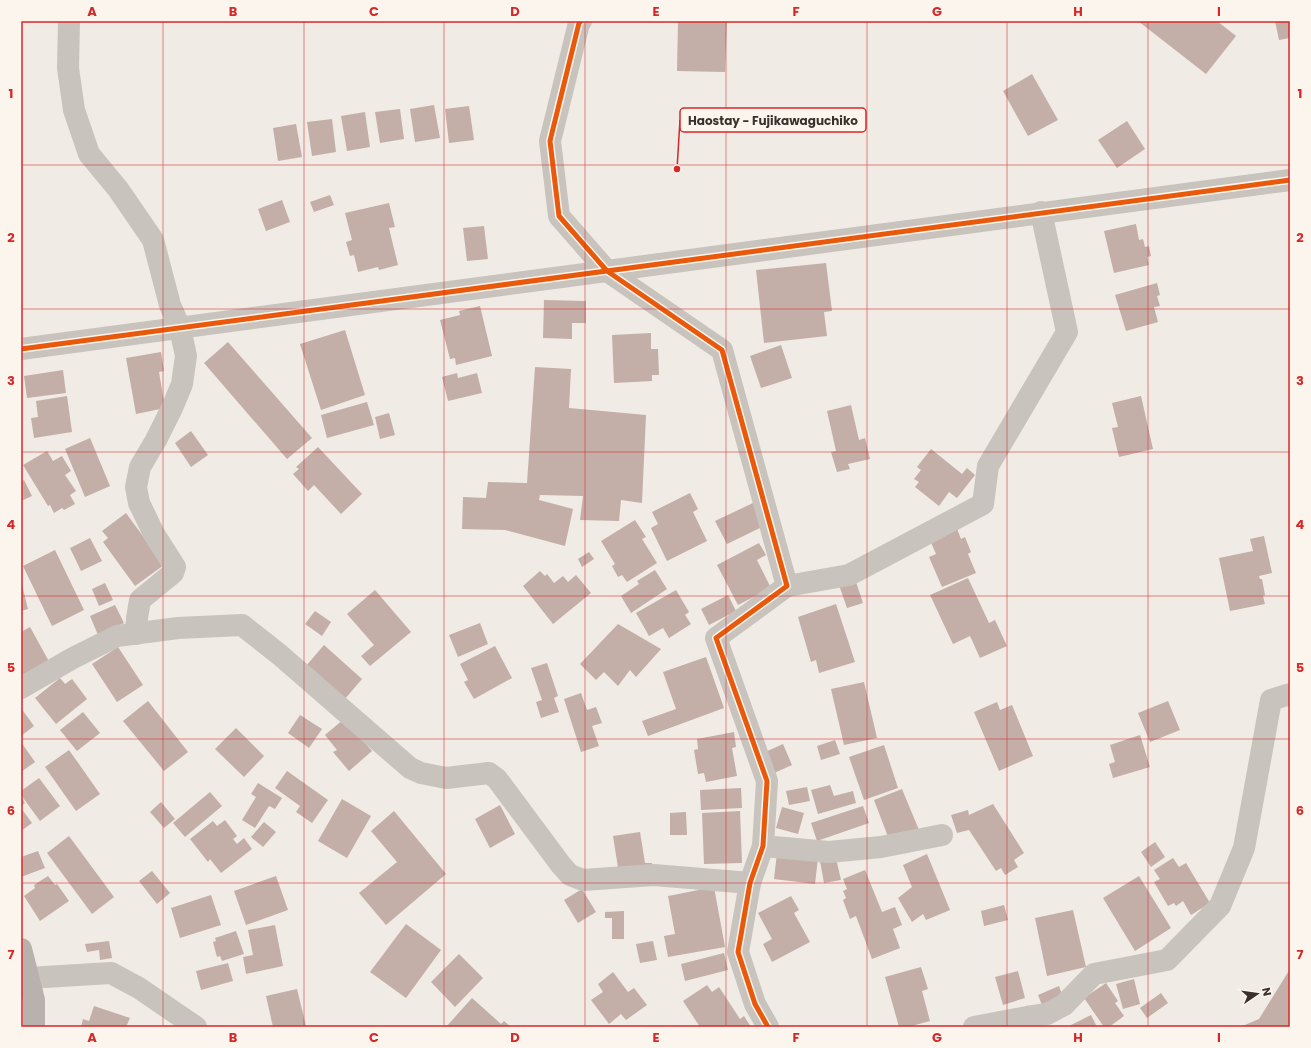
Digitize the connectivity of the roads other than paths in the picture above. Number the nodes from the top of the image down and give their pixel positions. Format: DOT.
graph roads {
  1 [pos="69,21"];
  2 [pos="581,21"];
  3 [pos="1290,180"];
  4 [pos="1041,212"];
  5 [pos="607,271"];
  6 [pos="180,328"];
  7 [pos="21,349"];
  8 [pos="787,586"];
  9 [pos="136,634"];
  10 [pos="21,688"];
  11 [pos="1290,694"];
  12 [pos="942,835"];
  13 [pos="763,846"];
  14 [pos="750,883"];
  15 [pos="21,949"];
  16 [pos="28,978"];
  17 [pos="34,1027"];
  18 [pos="196,1027"];
  19 [pos="768,1027"];
  20 [pos="974,1027"];
  1 -- 6 [label="street"];
  2 -- 5 [label="street"];
  3 -- 4 [label="street"];
  4 -- 5 [label="street"];
  4 -- 8 [label="street"];
  5 -- 6 [label="street"];
  5 -- 8 [label="street"];
  6 -- 7 [label="street"];
  6 -- 9 [label="street"];
  8 -- 13 [label="street"];
  9 -- 10 [label="street"];
  9 -- 14 [label="street"];
  11 -- 20 [label="street"];
  12 -- 13 [label="street"];
  13 -- 14 [label="street"];
  14 -- 19 [label="street"];
  15 -- 16 [label="main road"];
  16 -- 17 [label="main road"];
  16 -- 18 [label="street"];
}
